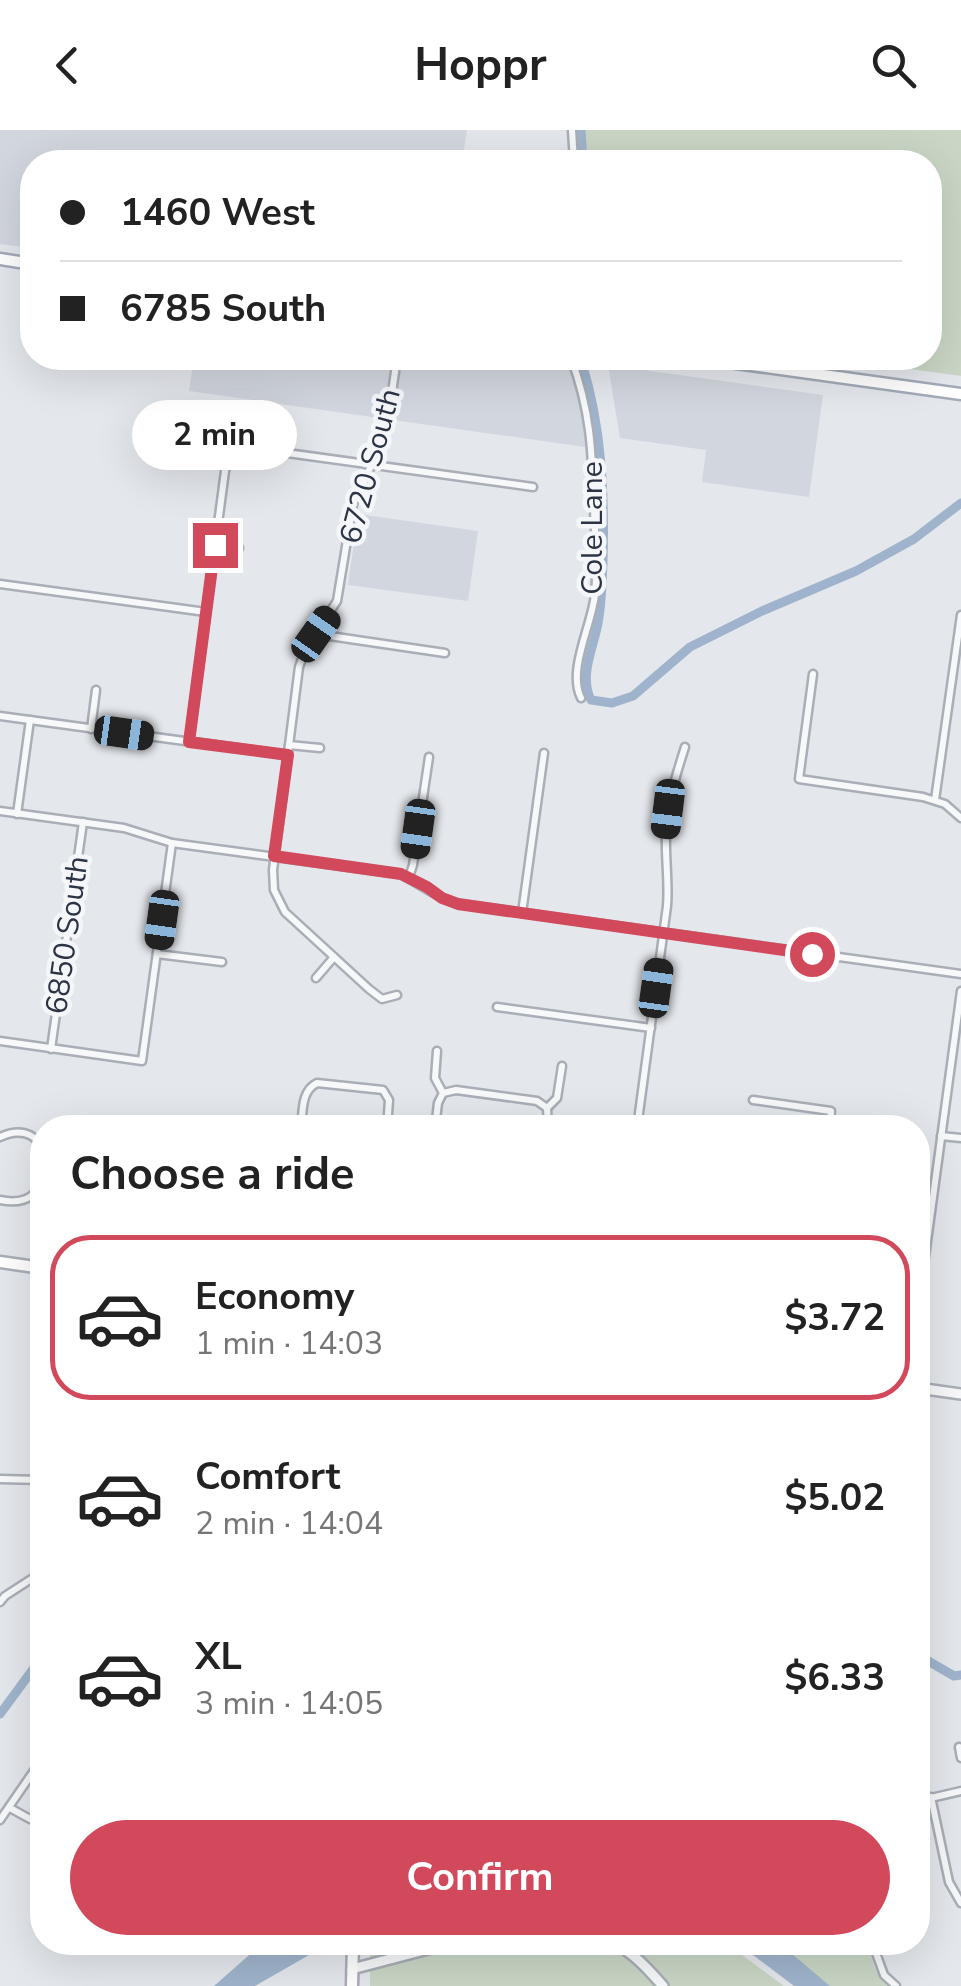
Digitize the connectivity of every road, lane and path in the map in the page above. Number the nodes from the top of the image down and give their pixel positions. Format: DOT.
graph roads {
  1 [pos="395,370"];
  2 [pos="574,370"];
  3 [pos="787,370"];
  4 [pos="961,394"];
  5 [pos="371,465"];
  6 [pos="532,487"];
  7 [pos="215,545"];
  8 [pos="239,548"];
  9 [pos="0,584"];
  10 [pos="206,612"];
  11 [pos="961,615"];
  12 [pos="316,634"];
  13 [pos="445,652"];
  14 [pos="813,674"];
  15 [pos="96,690"];
  16 [pos="581,698"];
  17 [pos="0,716"];
  18 [pos="30,720"];
  19 [pos="92,728"];
  20 [pos="189,742"];
  21 [pos="289,745"];
  22 [pos="685,747"];
  23 [pos="320,748"];
  24 [pos="544,752"];
  25 [pos="288,755"];
  26 [pos="429,757"];
  27 [pos="935,800"];
  28 [pos="0,811"];
  29 [pos="17,814"];
  30 [pos="961,818"];
  31 [pos="83,822"];
  32 [pos="172,843"];
  33 [pos="274,856"];
  34 [pos="409,877"];
  35 [pos="522,913"];
  36 [pos="663,933"];
  37 [pos="157,954"];
  38 [pos="334,957"];
  39 [pos="222,962"];
  40 [pos="961,974"];
  41 [pos="316,978"];
  42 [pos="961,992"];
  43 [pos="397,995"];
  44 [pos="497,1006"];
  45 [pos="651,1028"];
  46 [pos="0,1041"];
  47 [pos="51,1048"];
  48 [pos="437,1051"];
  49 [pos="562,1066"];
  50 [pos="443,1093"];
  51 [pos="753,1100"];
  52 [pos="548,1108"];
  53 [pos="303,1115"];
  54 [pos="388,1115"];
  55 [pos="437,1115"];
  56 [pos="548,1115"];
  57 [pos="638,1115"];
  58 [pos="830,1115"];
  59 [pos="30,1135"];
  60 [pos="942,1136"];
  61 [pos="0,1137"];
  62 [pos="961,1138"];
  63 [pos="30,1198"];
  64 [pos="0,1200"];
  65 [pos="930,1222"];
  66 [pos="0,1262"];
  67 [pos="30,1266"];
  68 [pos="930,1390"];
  69 [pos="961,1394"];
  70 [pos="0,1479"];
  71 [pos="30,1480"];
  72 [pos="30,1579"];
  73 [pos="2,1596"];
  74 [pos="959,1747"];
  75 [pos="961,1758"];
  76 [pos="30,1778"];
  77 [pos="961,1791"];
  78 [pos="930,1798"];
  79 [pos="10,1808"];
  80 [pos="30,1819"];
  81 [pos="0,1820"];
  82 [pos="961,1903"];
  83 [pos="353,1955"];
  84 [pos="406,1955"];
  85 [pos="633,1955"];
  86 [pos="877,1955"];
  87 [pos="352,1969"];
  88 [pos="352,1986"];
  89 [pos="663,1986"];
  90 [pos="896,1986"];
  1 -- 5 [label="street, 6720 South"];
  2 -- 16 [label="street, Cole Lane"];
  3 -- 4 [label="main road"];
  5 -- 6 [label="street"];
  5 -- 7 [label="street"];
  5 -- 12 [label="street, 6720 South"];
  7 -- 8 [label="street"];
  7 -- 10 [label="street"];
  9 -- 10 [label="street"];
  10 -- 20 [label="street"];
  11 -- 27 [label="street"];
  12 -- 13 [label="street"];
  12 -- 21 [label="street, 6720 South"];
  14 -- 27 [label="street"];
  15 -- 19 [label="street"];
  17 -- 18 [label="street"];
  18 -- 19 [label="street"];
  18 -- 29 [label="street"];
  19 -- 20 [label="street"];
  20 -- 25 [label="street"];
  21 -- 23 [label="street"];
  21 -- 25 [label="street, 6720 South"];
  22 -- 36 [label="street"];
  24 -- 35 [label="street"];
  25 -- 33 [label="street, 6720 South"];
  26 -- 34 [label="street"];
  27 -- 30 [label="street"];
  28 -- 29 [label="street"];
  29 -- 31 [label="street"];
  31 -- 32 [label="street"];
  31 -- 47 [label="street, 6850 South"];
  32 -- 33 [label="street"];
  32 -- 37 [label="street"];
  33 -- 34 [label="street"];
  33 -- 38 [label="street, 6720 South"];
  34 -- 35 [label="street"];
  35 -- 36 [label="street"];
  36 -- 40 [label="street"];
  36 -- 45 [label="street"];
  37 -- 39 [label="street"];
  37 -- 47 [label="street"];
  38 -- 41 [label="street"];
  38 -- 43 [label="street, 6720 South"];
  42 -- 60 [label="street"];
  44 -- 45 [label="street"];
  45 -- 57 [label="street"];
  46 -- 47 [label="street"];
  48 -- 50 [label="street"];
  49 -- 52 [label="street"];
  50 -- 52 [label="street"];
  50 -- 55 [label="street"];
  51 -- 58 [label="street"];
  52 -- 56 [label="street"];
  53 -- 54 [label="street"];
  59 -- 61 [label="street"];
  60 -- 62 [label="street"];
  60 -- 65 [label="street"];
  63 -- 64 [label="street"];
  66 -- 67 [label="main road"];
  68 -- 69 [label="street"];
  70 -- 71 [label="street"];
  72 -- 73 [label="street"];
  74 -- 75 [label="street"];
  76 -- 79 [label="street"];
  77 -- 78 [label="street"];
  78 -- 82 [label="street"];
  79 -- 80 [label="street"];
  79 -- 81 [label="street"];
  83 -- 87 [label="main road"];
  84 -- 87 [label="street"];
  85 -- 89 [label="street"];
  86 -- 90 [label="street"];
  87 -- 88 [label="main road"];
}
